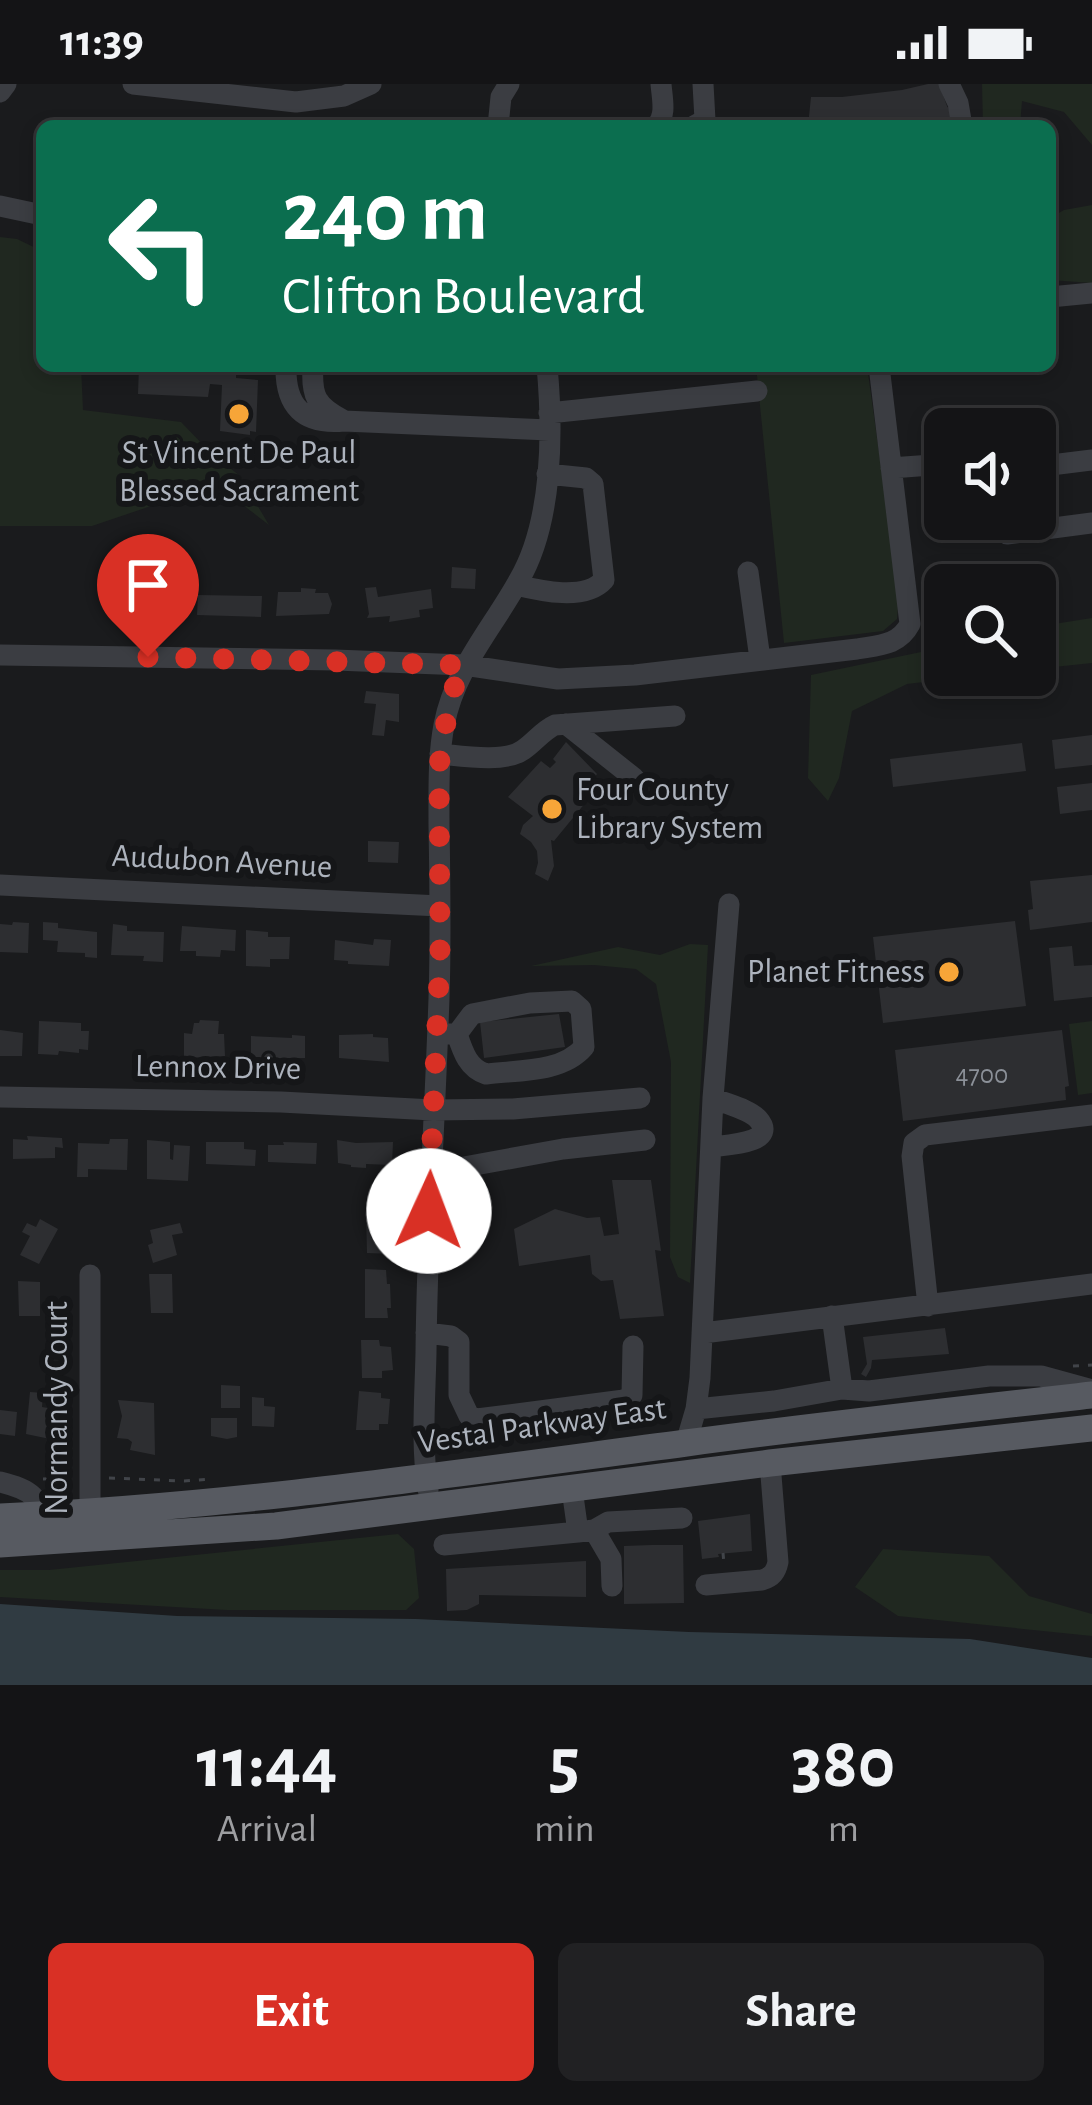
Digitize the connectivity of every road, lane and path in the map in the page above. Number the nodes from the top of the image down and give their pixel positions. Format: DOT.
graph roads {
  1 [pos="5,84"];
  2 [pos="133,84"];
  3 [pos="371,84"];
  4 [pos="509,84"];
  5 [pos="661,84"];
  6 [pos="703,84"];
  7 [pos="950,84"];
  8 [pos="0,92"];
  9 [pos="498,120"];
  10 [pos="660,120"];
  11 [pos="705,120"];
  12 [pos="961,120"];
  13 [pos="0,206"];
  14 [pos="36,214"];
  15 [pos="1092,293"];
  16 [pos="1056,296"];
  17 [pos="286,372"];
  18 [pos="313,372"];
  19 [pos="547,372"];
  20 [pos="879,372"];
  21 [pos="757,392"];
  22 [pos="344,421"];
  23 [pos="549,422"];
  24 [pos="1092,460"];
  25 [pos="1056,464"];
  26 [pos="924,466"];
  27 [pos="891,468"];
  28 [pos="547,474"];
  29 [pos="1092,524"];
  30 [pos="1056,528"];
  31 [pos="748,572"];
  32 [pos="516,585"];
  33 [pos="0,655"];
  34 [pos="760,659"];
  35 [pos="464,665"];
  36 [pos="675,716"];
  37 [pos="566,724"];
  38 [pos="440,754"];
  39 [pos="634,778"];
  40 [pos="0,885"];
  41 [pos="729,904"];
  42 [pos="440,906"];
  43 [pos="447,1034"];
  44 [pos="0,1097"];
  45 [pos="640,1098"];
  46 [pos="713,1098"];
  47 [pos="433,1110"];
  48 [pos="1092,1115"];
  49 [pos="645,1140"];
  50 [pos="711,1147"];
  51 [pos="430,1173"];
  52 [pos="90,1275"];
  53 [pos="1092,1284"];
  54 [pos="928,1306"];
  55 [pos="832,1316"];
  56 [pos="426,1333"];
  57 [pos="703,1333"];
  58 [pos="632,1346"];
  59 [pos="842,1389"];
  60 [pos="1092,1393"];
  61 [pos="696,1409"];
  62 [pos="1092,1428"];
  63 [pos="686,1443"];
  64 [pos="770,1463"];
  65 [pos="89,1478"];
  66 [pos="228,1478"];
  67 [pos="40,1479"];
  68 [pos="426,1479"];
  69 [pos="0,1482"];
  70 [pos="572,1489"];
  71 [pos="430,1508"];
  72 [pos="0,1516"];
  73 [pos="682,1518"];
  74 [pos="90,1526"];
  75 [pos="43,1528"];
  76 [pos="586,1531"];
  77 [pos="0,1544"];
  78 [pos="444,1546"];
  79 [pos="612,1586"];
  80 [pos="706,1586"];
  1 -- 8 [label="street"];
  2 -- 3 [label="street"];
  4 -- 9 [label="street"];
  5 -- 10 [label="street"];
  6 -- 11 [label="street"];
  7 -- 12 [label="street"];
  13 -- 14 [label="street"];
  15 -- 16 [label="street"];
  17 -- 22 [label="street"];
  18 -- 22 [label="street"];
  19 -- 23 [label="street"];
  20 -- 27 [label="street"];
  21 -- 23 [label="street"];
  22 -- 23 [label="street"];
  23 -- 28 [label="street"];
  24 -- 25 [label="street"];
  26 -- 27 [label="street"];
  27 -- 34 [label="street"];
  28 -- 32 [label="street"];
  28 -- 32 [label="street"];
  29 -- 30 [label="street"];
  31 -- 34 [label="street"];
  32 -- 35 [label="street"];
  33 -- 35 [label="street"];
  34 -- 35 [label="street"];
  35 -- 38 [label="street"];
  36 -- 37 [label="street"];
  37 -- 38 [label="street"];
  37 -- 39 [label="street"];
  38 -- 42 [label="street"];
  40 -- 42 [label="street, Audubon Avenue"];
  41 -- 46 [label="street"];
  42 -- 43 [label="street"];
  43 -- 43 [label="street"];
  43 -- 47 [label="street"];
  44 -- 47 [label="street, Lennox Drive"];
  45 -- 47 [label="street, Lennox Drive"];
  46 -- 50 [label="street"];
  46 -- 50 [label="street"];
  47 -- 51 [label="street"];
  48 -- 54 [label="street"];
  49 -- 51 [label="street"];
  50 -- 57 [label="street"];
  51 -- 56 [label="street"];
  52 -- 65 [label="street, Normandy Court"];
  53 -- 54 [label="street"];
  54 -- 55 [label="street"];
  55 -- 57 [label="street"];
  55 -- 59 [label="street"];
  56 -- 58 [label="street"];
  56 -- 68 [label="street"];
  57 -- 61 [label="street"];
  59 -- 60 [label="street"];
  59 -- 61 [label="street"];
  60 -- 63 [label="main road, Vestal Parkway East"];
  61 -- 63 [label="street"];
  62 -- 64 [label="main road, Vestal Parkway East"];
  63 -- 68 [label="main road, Vestal Parkway East"];
  64 -- 70 [label="main road, Vestal Parkway East"];
  64 -- 80 [label="street"];
  65 -- 66 [label="path"];
  65 -- 67 [label="path"];
  65 -- 74 [label="street, Normandy Court"];
  68 -- 71 [label="street"];
  68 -- 74 [label="main road, Vestal Parkway East"];
  69 -- 75 [label="street"];
  70 -- 71 [label="main road, Vestal Parkway East"];
  70 -- 76 [label="street"];
  71 -- 74 [label="main road, Vestal Parkway East"];
  72 -- 75 [label="main road, Vestal Parkway East"];
  73 -- 76 [label="street"];
  74 -- 75 [label="main road, Vestal Parkway East"];
  75 -- 77 [label="main road, Vestal Parkway East"];
  76 -- 78 [label="street"];
  76 -- 79 [label="street"];
}
